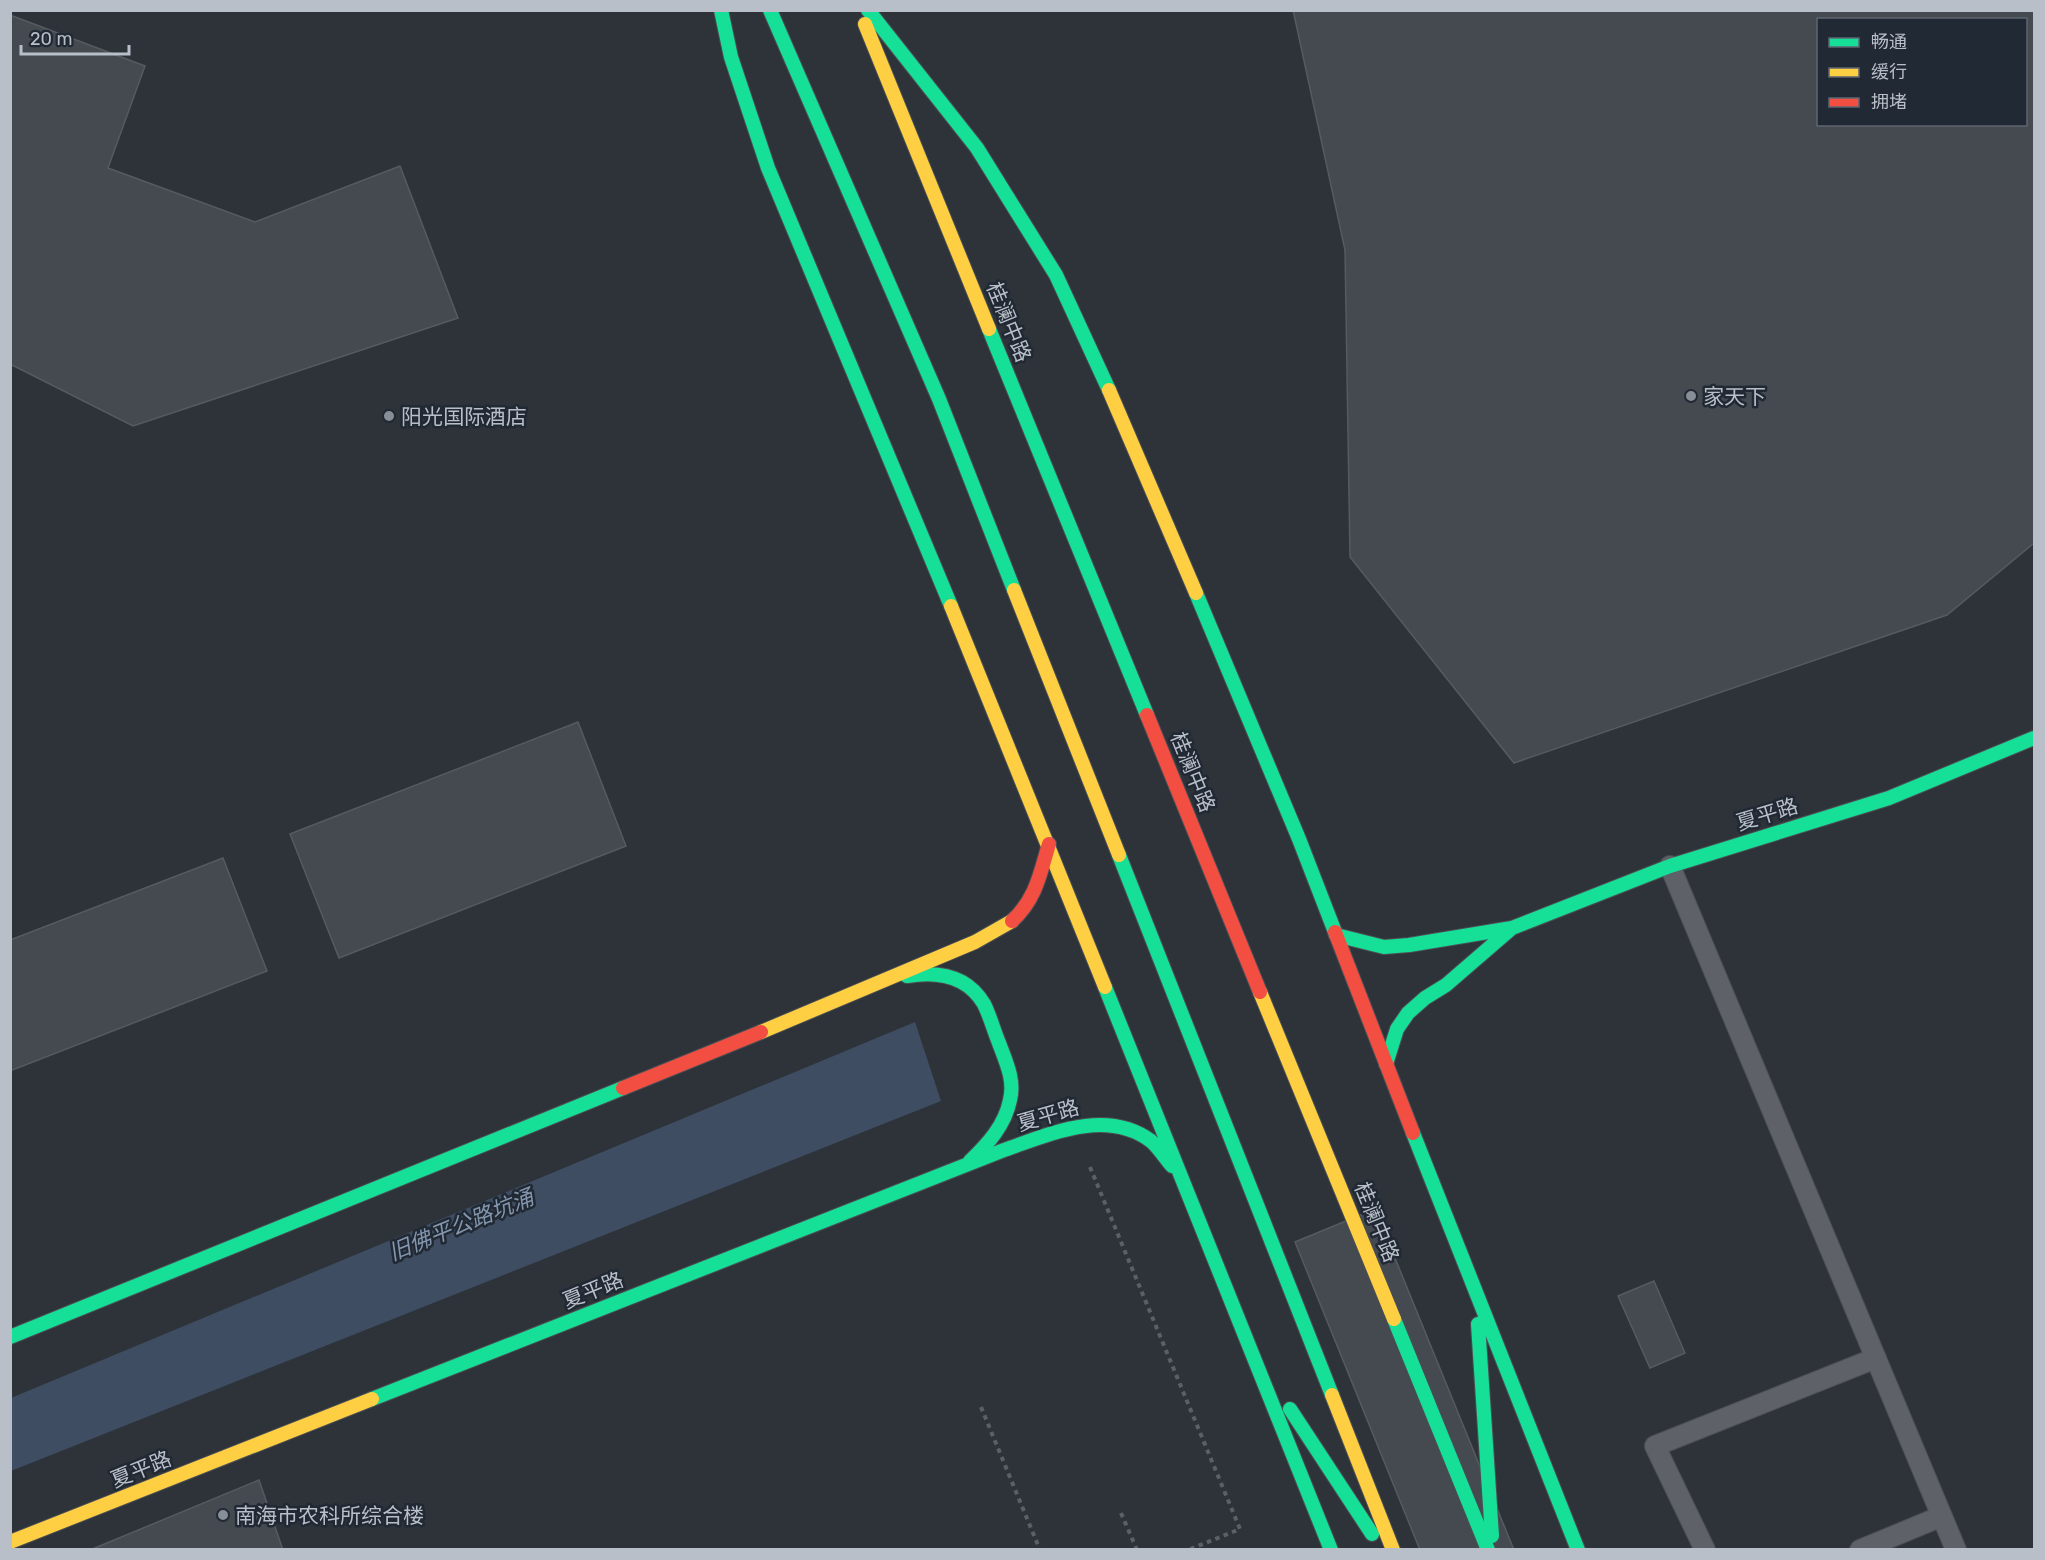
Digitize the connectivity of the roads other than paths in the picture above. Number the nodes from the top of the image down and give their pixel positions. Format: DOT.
graph roads {
  1 [pos="721,10"];
  2 [pos="770,10"];
  3 [pos="859,10"];
  4 [pos="868,10"];
  5 [pos="2034,738"];
  6 [pos="1048,844"];
  7 [pos="1670,866"];
  8 [pos="1512,928"];
  9 [pos="1336,934"];
  10 [pos="888,980"];
  11 [pos="1386,1064"];
  12 [pos="964,1167"];
  13 [pos="1181,1176"];
  14 [pos="1476,1295"];
  15 [pos="10,1337"];
  16 [pos="1251,1349"];
  17 [pos="1876,1358"];
  18 [pos="1942,1516"];
  19 [pos="10,1542"];
  20 [pos="1331,1550"];
  21 [pos="1382,1550"];
  22 [pos="1393,1550"];
  23 [pos="1488,1550"];
  24 [pos="1493,1550"];
  25 [pos="1578,1550"];
  26 [pos="1705,1550"];
  27 [pos="1860,1550"];
  28 [pos="1956,1550"];
  1 -- 6 [label="main road"];
  2 -- 22 [label="main road"];
  3 -- 23 [label="main road, 桂澜中路"];
  4 -- 9 [label="main road"];
  5 -- 7 [label="main road, 夏平路"];
  6 -- 10 [label="main road"];
  6 -- 13 [label="main road"];
  7 -- 8 [label="main road, 夏平路"];
  7 -- 17 [label="lane"];
  8 -- 9 [label="main road, 夏平路"];
  8 -- 11 [label="main road, 夏平路"];
  9 -- 11 [label="main road"];
  10 -- 12 [label="main road"];
  10 -- 15 [label="main road"];
  11 -- 14 [label="main road"];
  12 -- 13 [label="main road, 夏平路"];
  12 -- 19 [label="main road, 夏平路"];
  13 -- 16 [label="main road"];
  14 -- 24 [label="main road"];
  14 -- 25 [label="main road"];
  16 -- 20 [label="main road"];
  16 -- 21 [label="main road"];
  17 -- 18 [label="lane"];
  17 -- 26 [label="lane"];
  18 -- 27 [label="lane"];
  18 -- 28 [label="lane"];
}
